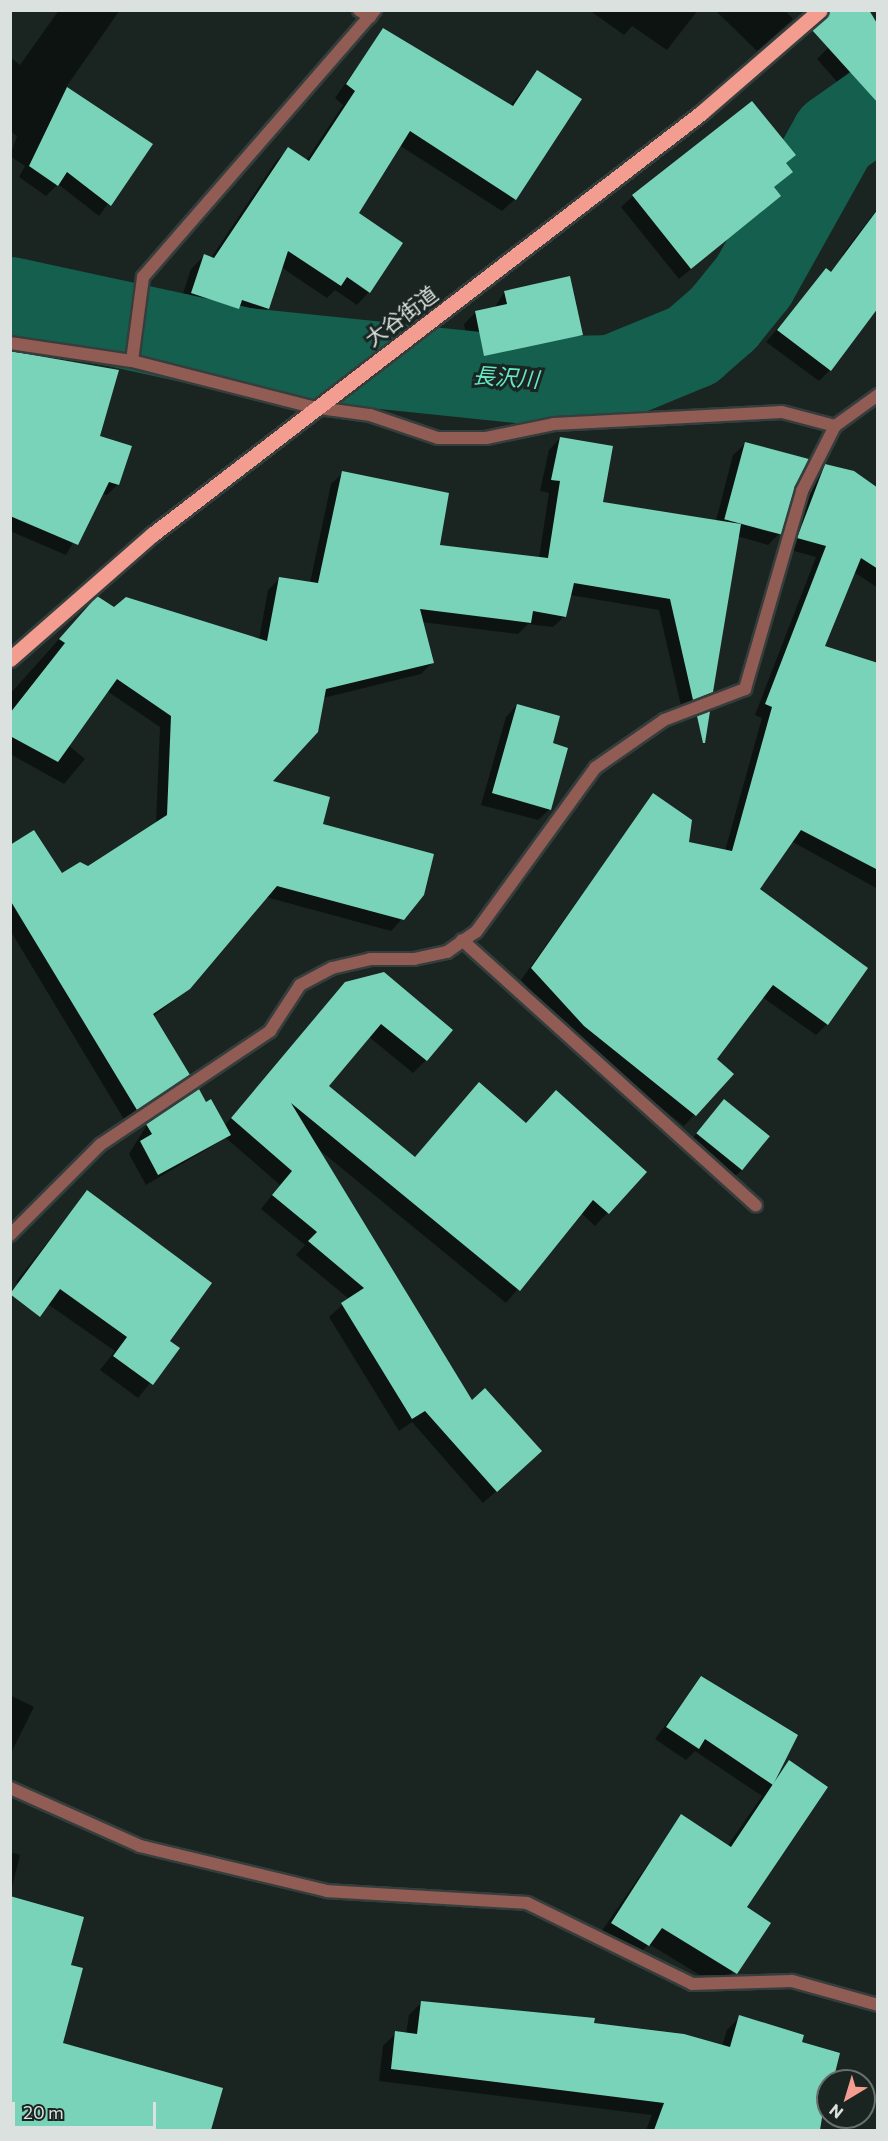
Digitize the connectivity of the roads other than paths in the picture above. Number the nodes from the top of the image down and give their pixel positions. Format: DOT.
graph roads {
  1 [pos="359,10"];
  2 [pos="820,10"];
  3 [pos="373,14"];
  4 [pos="10,343"];
  5 [pos="132,359"];
  6 [pos="878,395"];
  7 [pos="314,406"];
  8 [pos="835,426"];
  9 [pos="10,659"];
  10 [pos="462,940"];
  11 [pos="756,1206"];
  12 [pos="10,1235"];
  13 [pos="10,1788"];
  14 [pos="878,2005"];
  1 -- 3 [label="street"];
  2 -- 7 [label="main road, 大谷街道"];
  3 -- 5 [label="street"];
  4 -- 5 [label="street"];
  5 -- 7 [label="street"];
  6 -- 8 [label="street"];
  7 -- 8 [label="street"];
  7 -- 9 [label="main road, 大谷街道"];
  8 -- 10 [label="street"];
  10 -- 11 [label="street"];
  10 -- 12 [label="street"];
  13 -- 14 [label="street"];
}
